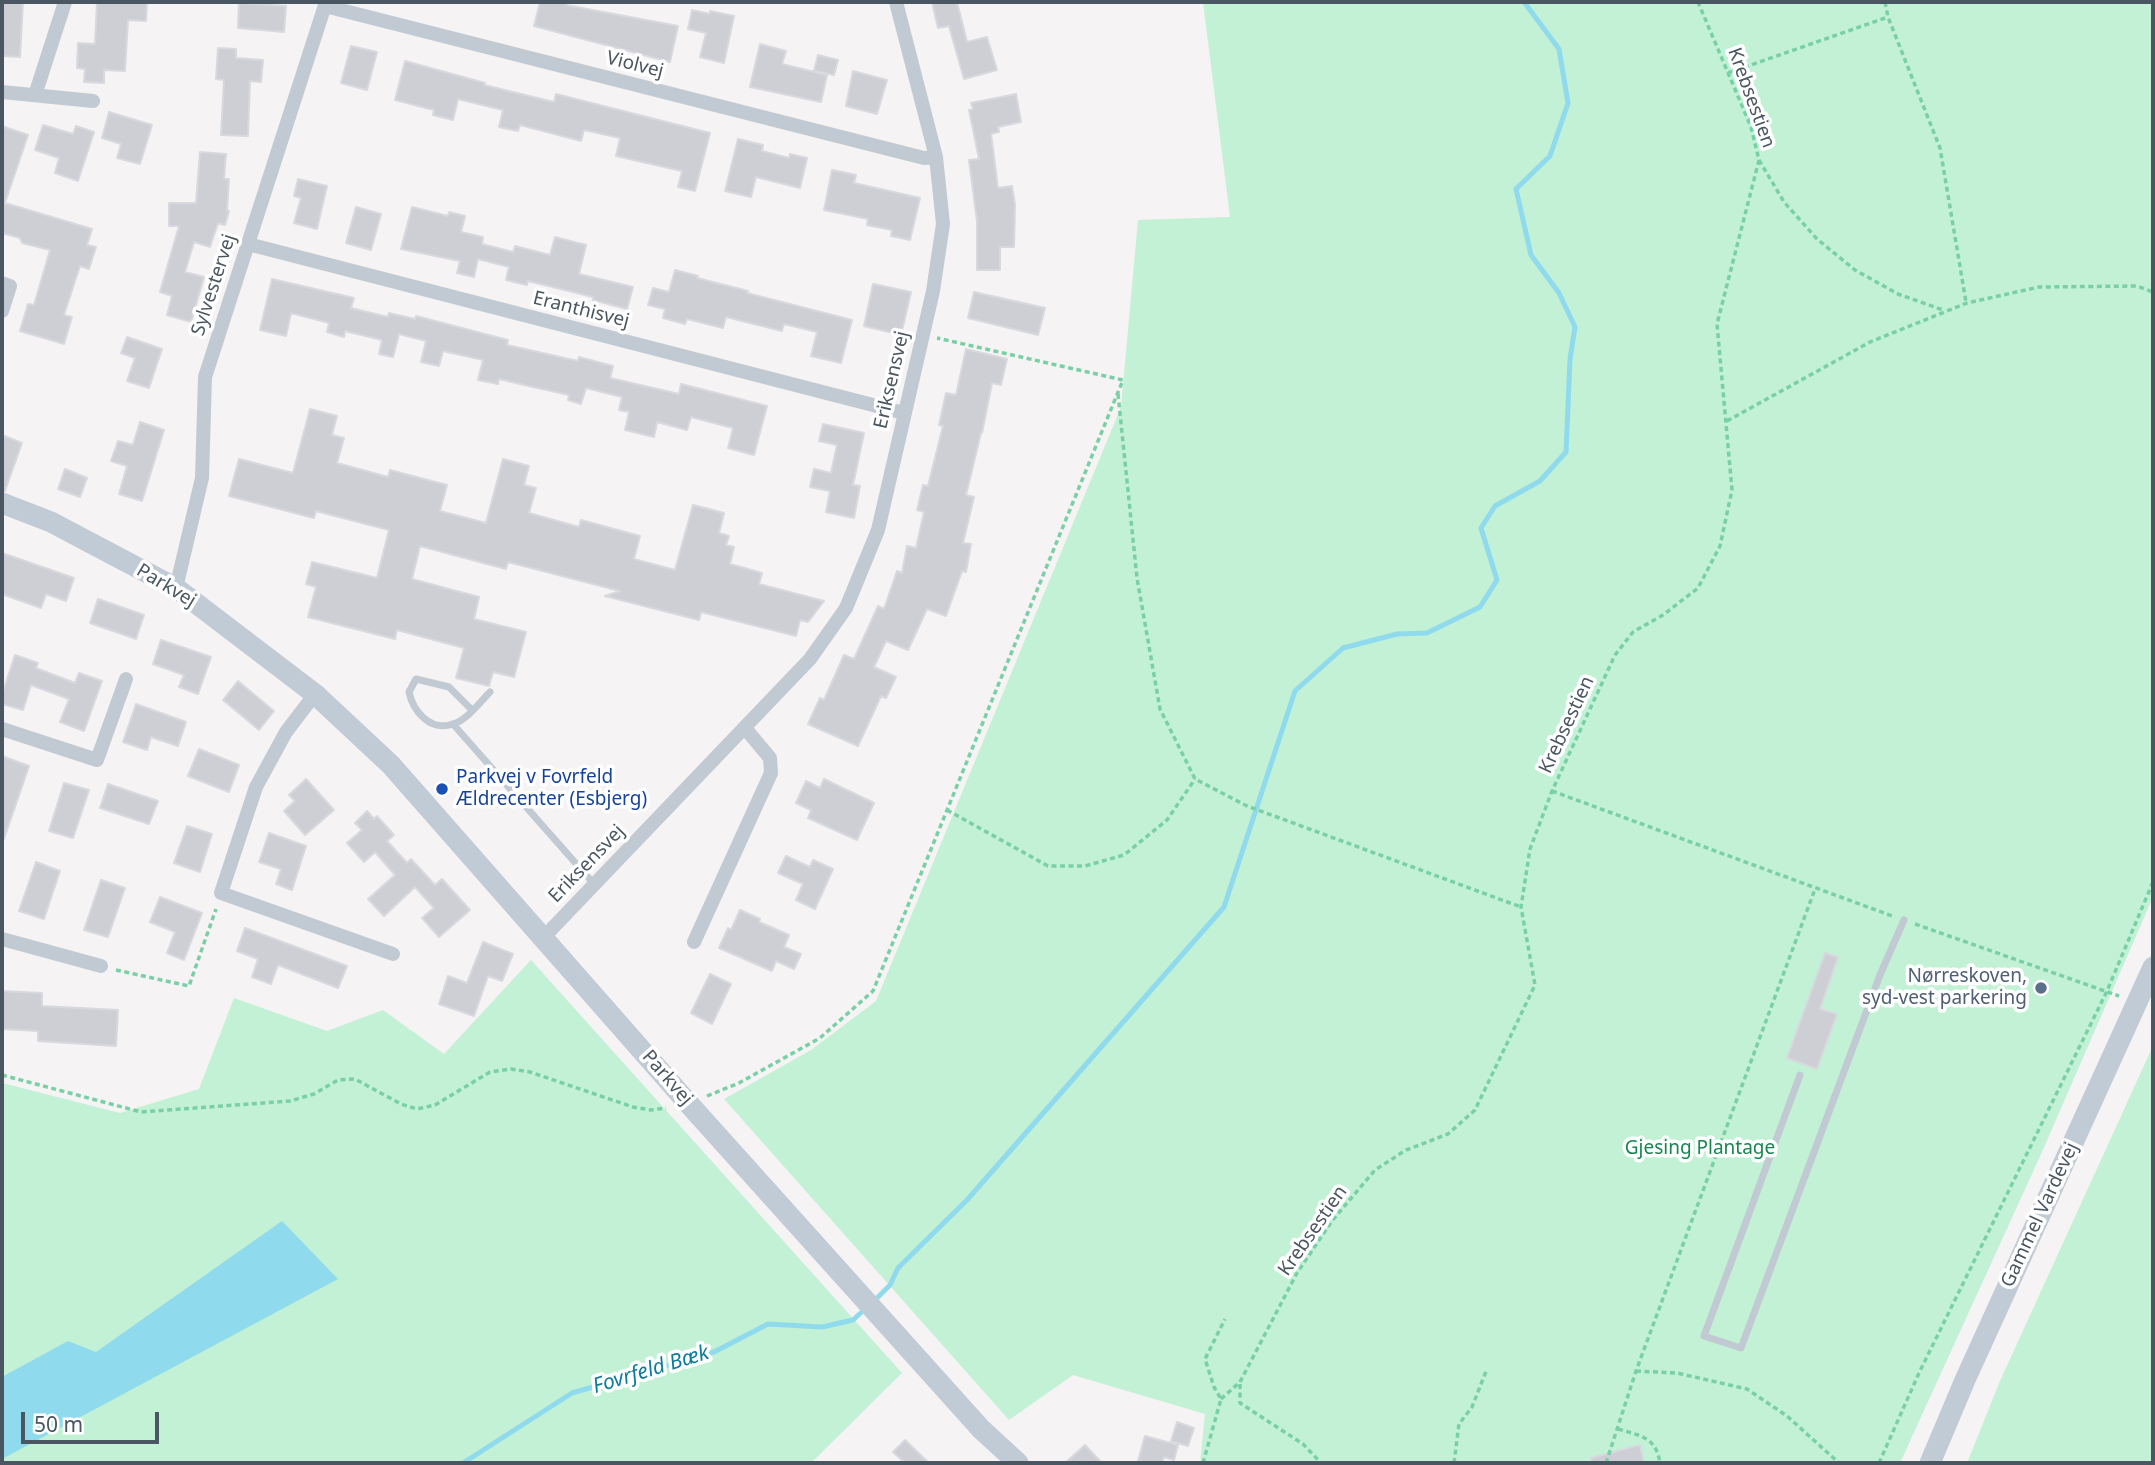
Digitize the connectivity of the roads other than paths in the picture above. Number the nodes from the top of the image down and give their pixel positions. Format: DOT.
graph roads {
  1 [pos="65,2"];
  2 [pos="896,2"];
  3 [pos="325,4"];
  4 [pos="2,92"];
  5 [pos="35,95"];
  6 [pos="93,102"];
  7 [pos="936,157"];
  8 [pos="248,244"];
  9 [pos="2,283"];
  10 [pos="2,311"];
  11 [pos="904,413"];
  12 [pos="2,503"];
  13 [pos="176,588"];
  14 [pos="126,679"];
  15 [pos="490,692"];
  16 [pos="315,694"];
  17 [pos="472,710"];
  18 [pos="453,724"];
  19 [pos="745,728"];
  20 [pos="2,729"];
  21 [pos="594,885"];
  22 [pos="1904,920"];
  23 [pos="544,937"];
  24 [pos="2,939"];
  25 [pos="694,942"];
  26 [pos="393,954"];
  27 [pos="101,966"];
  28 [pos="2153,967"];
  29 [pos="1800,1074"];
  30 [pos="1018,1463"];
  31 [pos="1930,1463"];
  1 -- 5 [label="street"];
  2 -- 7 [label="street, Eriksensvej"];
  3 -- 7 [label="street, Violvej"];
  3 -- 8 [label="street, Sylvestervej"];
  4 -- 5 [label="street"];
  5 -- 6 [label="street"];
  7 -- 11 [label="street, Eriksensvej"];
  8 -- 11 [label="street, Eranthisvej"];
  8 -- 13 [label="street, Sylvestervej"];
  9 -- 10 [label="street"];
  11 -- 19 [label="street, Eriksensvej"];
  12 -- 13 [label="street, Parkvej"];
  13 -- 16 [label="street, Parkvej"];
  14 -- 20 [label="street"];
  15 -- 17 [label="lane"];
  16 -- 23 [label="street, Parkvej"];
  16 -- 26 [label="street"];
  17 -- 18 [label="lane"];
  17 -- 18 [label="lane"];
  18 -- 21 [label="lane"];
  19 -- 21 [label="street, Eriksensvej"];
  19 -- 25 [label="street"];
  21 -- 23 [label="street, Eriksensvej"];
  22 -- 29 [label="lane"];
  23 -- 30 [label="street, Parkvej"];
  24 -- 27 [label="street"];
  28 -- 31 [label="street, Gammel Vardevej"];
}
